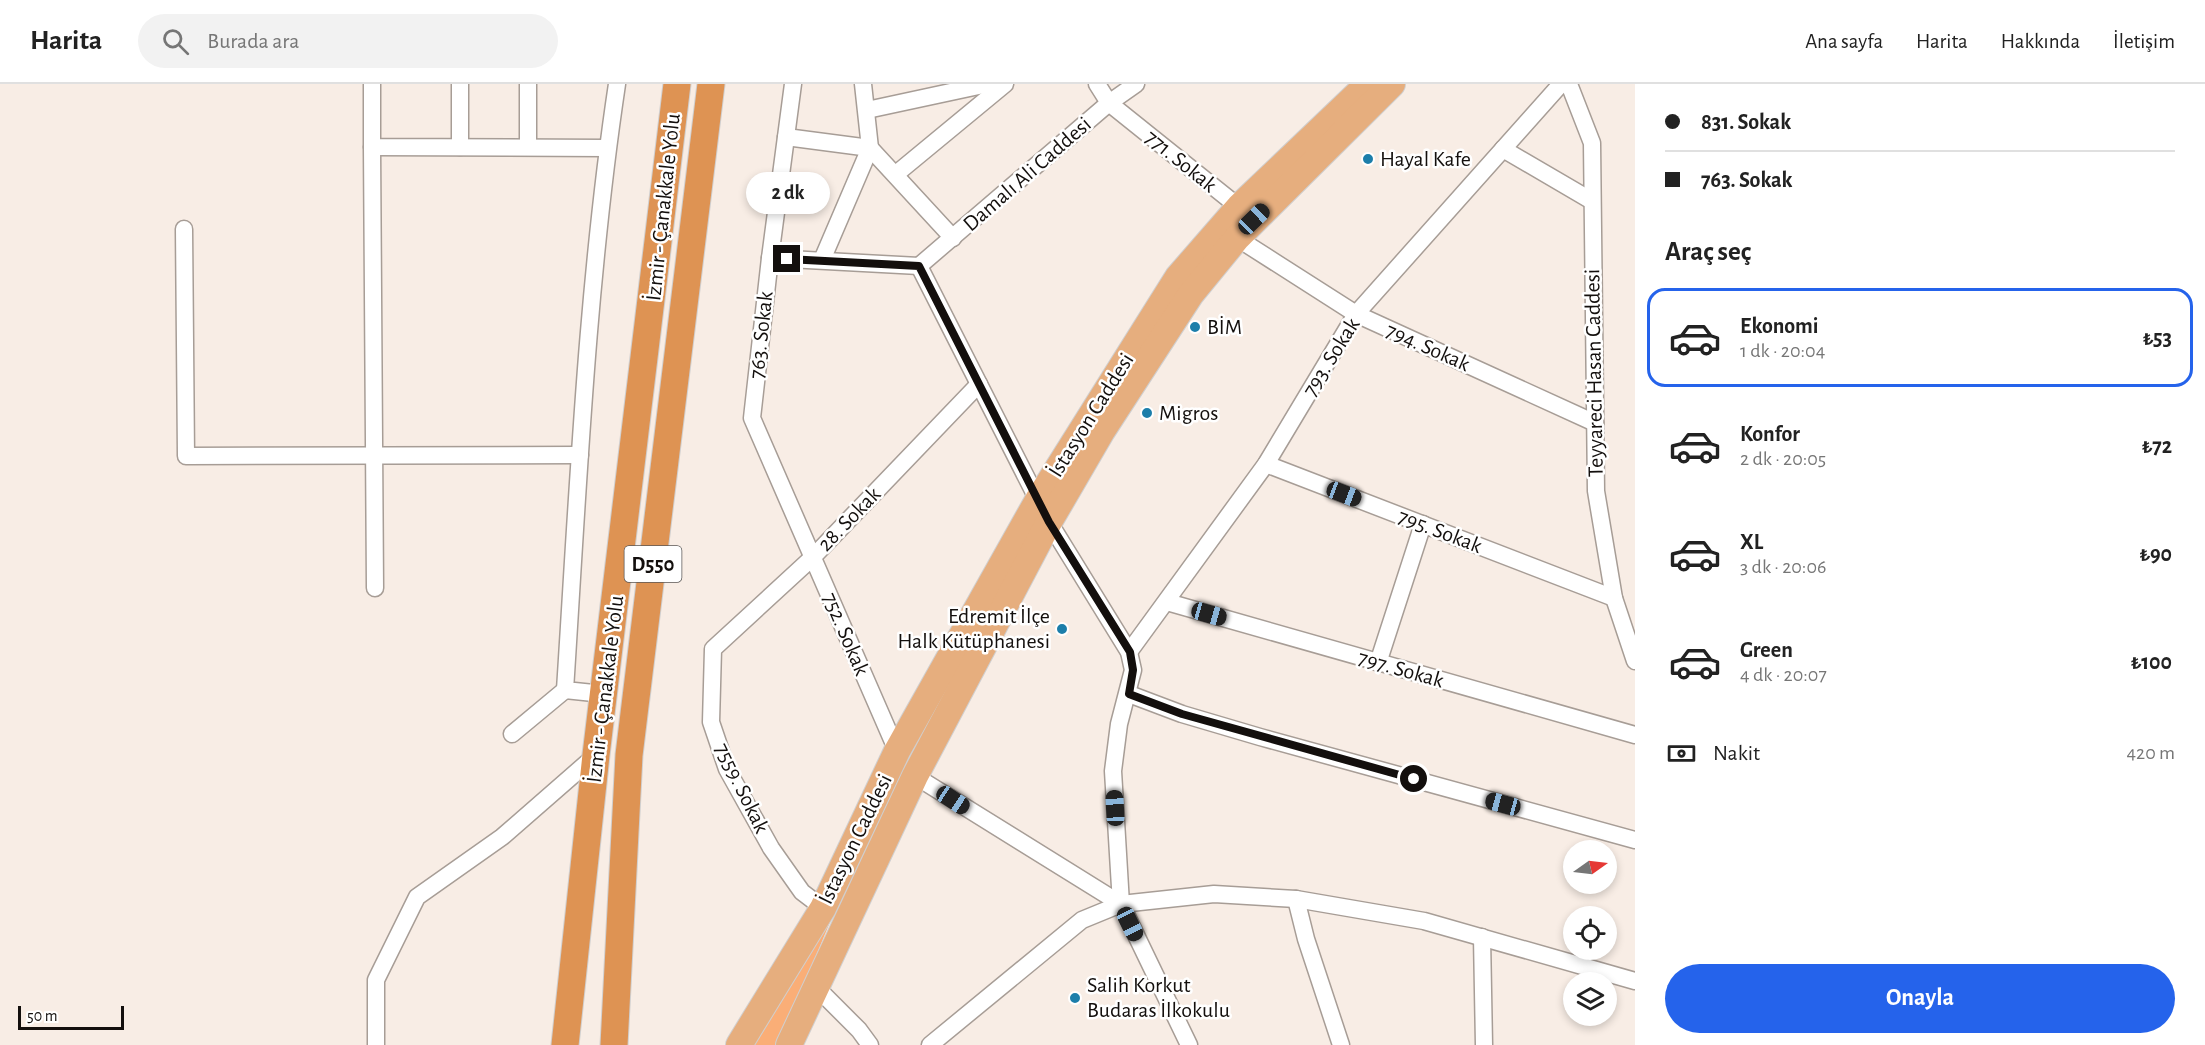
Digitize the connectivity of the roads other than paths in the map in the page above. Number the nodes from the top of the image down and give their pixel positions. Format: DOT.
graph roads {
  1 [pos="372,84"];
  2 [pos="460,84"];
  3 [pos="528,84"];
  4 [pos="617,84"];
  5 [pos="677,84"];
  6 [pos="711,84"];
  7 [pos="793,84"];
  8 [pos="863,84"];
  9 [pos="988,84"];
  10 [pos="1005,84"];
  11 [pos="1097,84"];
  12 [pos="1136,84"];
  13 [pos="1368,84"];
  14 [pos="1392,84"];
  15 [pos="1561,84"];
  16 [pos="1569,84"];
  17 [pos="1109,103"];
  18 [pos="867,110"];
  19 [pos="786,137"];
  20 [pos="372,147"];
  21 [pos="460,147"];
  22 [pos="528,147"];
  23 [pos="607,148"];
  24 [pos="870,148"];
  25 [pos="1503,150"];
  26 [pos="896,174"];
  27 [pos="1592,201"];
  28 [pos="1246,213"];
  29 [pos="184,229"];
  30 [pos="953,238"];
  31 [pos="1237,238"];
  32 [pos="770,258"];
  33 [pos="822,260"];
  34 [pos="919,266"];
  35 [pos="1356,314"];
  36 [pos="979,384"];
  37 [pos="752,418"];
  38 [pos="1595,423"];
  39 [pos="580,455"];
  40 [pos="374,456"];
  41 [pos="1266,464"];
  42 [pos="1043,511"];
  43 [pos="1423,524"];
  44 [pos="813,557"];
  45 [pos="375,588"];
  46 [pos="1614,598"];
  47 [pos="1167,602"];
  48 [pos="713,649"];
  49 [pos="1130,652"];
  50 [pos="1635,661"];
  51 [pos="1378,663"];
  52 [pos="565,690"];
  53 [pos="603,694"];
  54 [pos="1129,694"];
  55 [pos="512,734"];
  56 [pos="1635,735"];
  57 [pos="897,751"];
  58 [pos="596,755"];
  59 [pos="915,776"];
  60 [pos="1635,840"];
  61 [pos="1296,899"];
  62 [pos="1121,904"];
  63 [pos="823,908"];
  64 [pos="1482,937"];
  65 [pos="1635,981"];
  66 [pos="816,987"];
  67 [pos="376,1045"];
  68 [pos="566,1045"];
  69 [pos="614,1045"];
  70 [pos="739,1045"];
  71 [pos="789,1045"];
  72 [pos="870,1045"];
  73 [pos="930,1045"];
  74 [pos="1189,1045"];
  75 [pos="1341,1045"];
  76 [pos="1484,1045"];
  1 -- 20 [label="street"];
  2 -- 21 [label="street"];
  3 -- 22 [label="street"];
  4 -- 23 [label="street"];
  5 -- 53 [label="highway, İzmir - Çanakkale Yolu"];
  6 -- 69 [label="highway, İzmir - Çanakkale Yolu / D550"];
  7 -- 19 [label="street"];
  8 -- 18 [label="street"];
  9 -- 18 [label="street"];
  10 -- 26 [label="street"];
  11 -- 17 [label="street, 771. Sokak"];
  12 -- 17 [label="street, Damalı Ali Caddesi"];
  13 -- 28 [label="main road, İstasyon Caddesi"];
  14 -- 28 [label="main road, İstasyon Caddesi"];
  15 -- 25 [label="street, 793. Sokak"];
  16 -- 27 [label="street, Teyyareci Hasan Caddesi"];
  17 -- 28 [label="street, 771. Sokak"];
  17 -- 30 [label="street, Damalı Ali Caddesi"];
  18 -- 24 [label="street"];
  19 -- 24 [label="street"];
  19 -- 32 [label="street"];
  20 -- 21 [label="street"];
  20 -- 40 [label="street"];
  21 -- 22 [label="street"];
  22 -- 23 [label="street"];
  23 -- 39 [label="street"];
  24 -- 26 [label="street"];
  24 -- 33 [label="street"];
  25 -- 27 [label="street"];
  25 -- 35 [label="street, 793. Sokak"];
  26 -- 30 [label="street"];
  27 -- 38 [label="street, Teyyareci Hasan Caddesi"];
  28 -- 31 [label="main road, İstasyon Caddesi"];
  28 -- 42 [label="main road, İstasyon Caddesi"];
  29 -- 40 [label="street"];
  30 -- 34 [label="street, Damalı Ali Caddesi"];
  31 -- 35 [label="street, 794. Sokak"];
  31 -- 42 [label="main road, İstasyon Caddesi"];
  32 -- 33 [label="street, 763. Sokak"];
  32 -- 37 [label="street, 763. Sokak"];
  33 -- 34 [label="street, 763. Sokak"];
  34 -- 36 [label="street"];
  35 -- 38 [label="street, 794. Sokak"];
  35 -- 41 [label="street, 793. Sokak"];
  36 -- 42 [label="street"];
  36 -- 44 [label="street, 28. Sokak"];
  37 -- 44 [label="street, 752. Sokak"];
  38 -- 46 [label="street, Teyyareci Hasan Caddesi"];
  39 -- 40 [label="street"];
  39 -- 52 [label="street"];
  40 -- 45 [label="street"];
  41 -- 43 [label="street, 795. Sokak"];
  41 -- 47 [label="street, 793. Sokak"];
  42 -- 49 [label="street"];
  42 -- 57 [label="main road, İstasyon Caddesi"];
  42 -- 59 [label="main road, İstasyon Caddesi"];
  43 -- 46 [label="street, 795. Sokak"];
  43 -- 51 [label="street"];
  44 -- 48 [label="street, 28. Sokak"];
  44 -- 57 [label="street, 752. Sokak"];
  46 -- 50 [label="street, Teyyareci Hasan Caddesi"];
  47 -- 49 [label="street, 793. Sokak"];
  47 -- 51 [label="street, 797. Sokak"];
  48 -- 63 [label="street, 7559. Sokak"];
  49 -- 54 [label="street"];
  51 -- 56 [label="street, 797. Sokak"];
  52 -- 53 [label="street"];
  52 -- 55 [label="street"];
  53 -- 58 [label="highway, İzmir - Çanakkale Yolu"];
  54 -- 60 [label="street"];
  54 -- 62 [label="street"];
  57 -- 63 [label="main road, İstasyon Caddesi"];
  58 -- 67 [label="street"];
  58 -- 68 [label="highway, İzmir - Çanakkale Yolu"];
  59 -- 62 [label="street"];
  59 -- 66 [label="main road, İstasyon Caddesi"];
  61 -- 62 [label="street"];
  61 -- 64 [label="street"];
  61 -- 75 [label="street"];
  62 -- 73 [label="street"];
  62 -- 74 [label="street"];
  63 -- 70 [label="main road, İstasyon Caddesi"];
  64 -- 65 [label="street"];
  64 -- 76 [label="street"];
  66 -- 71 [label="main road, İstasyon Caddesi"];
  66 -- 72 [label="street"];
}
